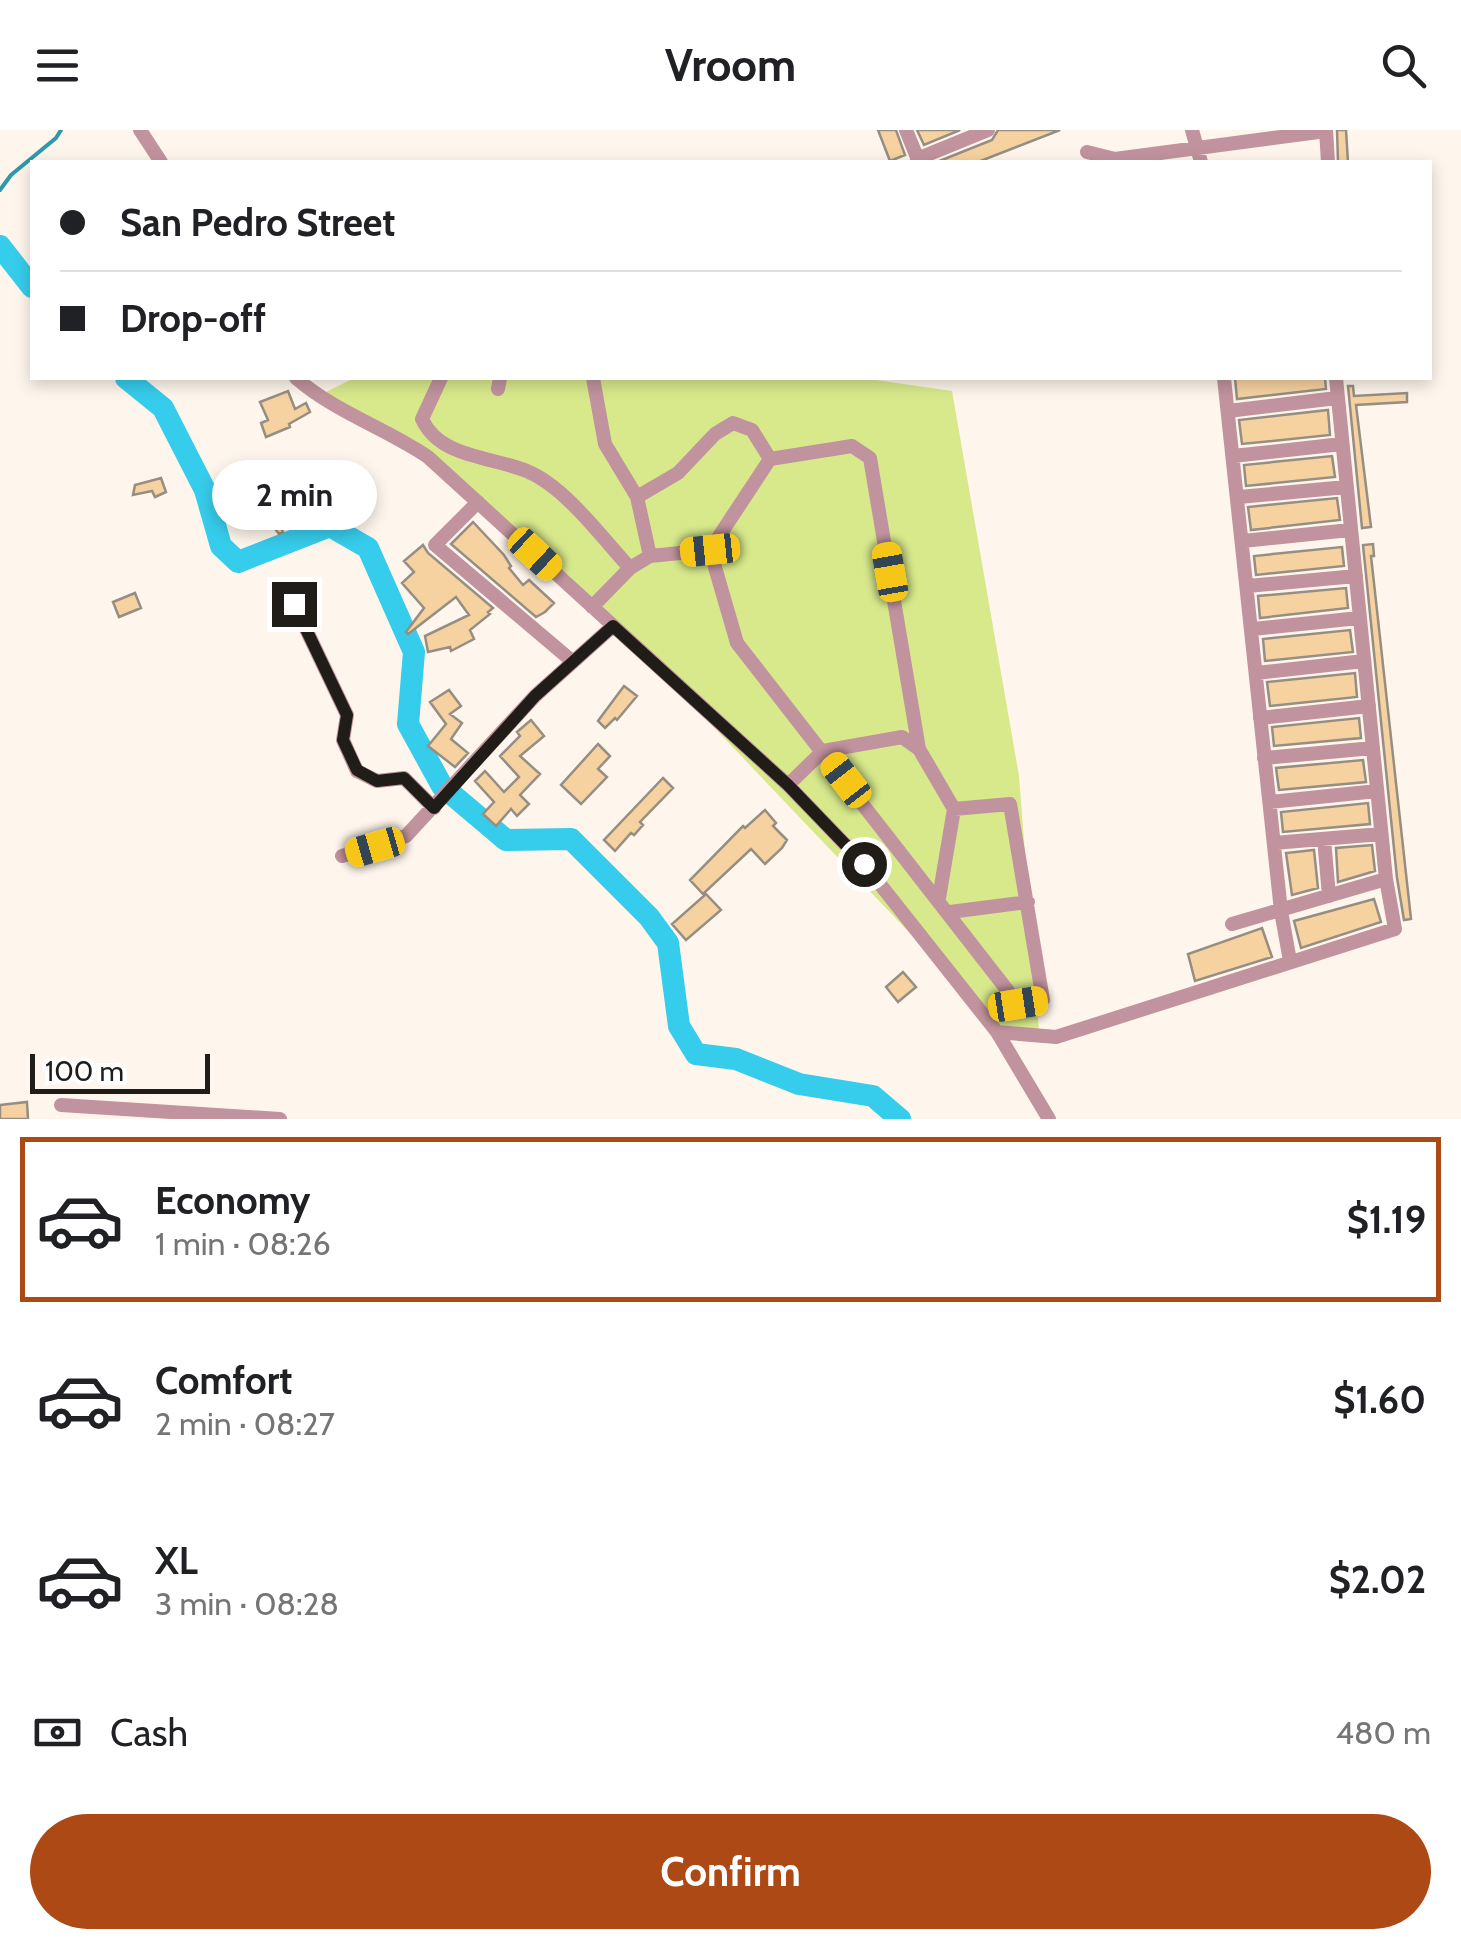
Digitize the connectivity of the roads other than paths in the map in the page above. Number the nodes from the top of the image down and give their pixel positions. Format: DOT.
graph roads {
  1 [pos="140,130"];
  2 [pos="906,130"];
  3 [pos="988,130"];
  4 [pos="1192,130"];
  5 [pos="1326,131"];
  6 [pos="1248,135"];
  7 [pos="956,136"];
  8 [pos="1086,152"];
  9 [pos="1199,156"];
  10 [pos="159,160"];
  11 [pos="918,160"];
  12 [pos="1328,160"];
  13 [pos="298,380"];
  14 [pos="440,380"];
  15 [pos="593,380"];
  16 [pos="1224,380"];
  17 [pos="1336,380"];
  18 [pos="1337,398"];
  19 [pos="1228,411"];
  20 [pos="1342,444"];
  21 [pos="1233,456"];
  22 [pos="770,459"];
  23 [pos="1346,486"];
  24 [pos="637,497"];
  25 [pos="1238,497"];
  26 [pos="478,502"];
  27 [pos="1350,530"];
  28 [pos="1243,541"];
  29 [pos="710,550"];
  30 [pos="650,556"];
  31 [pos="630,568"];
  32 [pos="1356,576"];
  33 [pos="1248,586"];
  34 [pos="294,604"];
  35 [pos="592,607"];
  36 [pos="1359,618"];
  37 [pos="613,626"];
  38 [pos="1253,629"];
  39 [pos="572,661"];
  40 [pos="1364,661"];
  41 [pos="1256,673"];
  42 [pos="1368,706"];
  43 [pos="1260,718"];
  44 [pos="916,725"];
  45 [pos="902,736"];
  46 [pos="1372,748"];
  47 [pos="919,749"];
  48 [pos="823,751"];
  49 [pos="1264,758"];
  50 [pos="788,785"];
  51 [pos="1378,792"];
  52 [pos="1270,802"];
  53 [pos="434,808"];
  54 [pos="954,809"];
  55 [pos="1381,834"];
  56 [pos="1324,839"];
  57 [pos="1274,843"];
  58 [pos="342,856"];
  59 [pos="1386,878"];
  60 [pos="1329,896"];
  61 [pos="939,898"];
  62 [pos="1028,902"];
  63 [pos="1281,910"];
  64 [pos="950,912"];
  65 [pos="1232,924"];
  66 [pos="1290,961"];
  67 [pos="997,1032"];
  68 [pos="61,1105"];
  69 [pos="175,1116"];
  70 [pos="280,1119"];
  71 [pos="1050,1119"];
  1 -- 10 [label="street"];
  2 -- 11 [label="street"];
  3 -- 7 [label="street"];
  4 -- 9 [label="street"];
  5 -- 6 [label="street"];
  5 -- 12 [label="street"];
  6 -- 9 [label="street"];
  7 -- 11 [label="street"];
  8 -- 9 [label="street"];
  13 -- 26 [label="street"];
  14 -- 31 [label="street"];
  15 -- 24 [label="street"];
  16 -- 19 [label="street"];
  17 -- 18 [label="street"];
  18 -- 19 [label="street"];
  18 -- 20 [label="street"];
  19 -- 21 [label="street"];
  20 -- 21 [label="street"];
  20 -- 23 [label="street"];
  21 -- 25 [label="street"];
  22 -- 24 [label="street"];
  22 -- 29 [label="street"];
  22 -- 44 [label="street"];
  23 -- 25 [label="street"];
  23 -- 27 [label="street"];
  24 -- 30 [label="street"];
  25 -- 28 [label="street"];
  26 -- 35 [label="street"];
  26 -- 39 [label="street"];
  27 -- 28 [label="street"];
  27 -- 32 [label="street"];
  28 -- 33 [label="street"];
  29 -- 30 [label="street"];
  29 -- 48 [label="street"];
  30 -- 31 [label="street"];
  31 -- 35 [label="street"];
  32 -- 33 [label="street"];
  32 -- 36 [label="street"];
  33 -- 38 [label="street"];
  34 -- 53 [label="street"];
  35 -- 37 [label="street"];
  36 -- 38 [label="street"];
  36 -- 40 [label="street"];
  37 -- 39 [label="street"];
  37 -- 50 [label="street"];
  38 -- 41 [label="street"];
  39 -- 53 [label="street"];
  40 -- 41 [label="street"];
  40 -- 42 [label="street"];
  41 -- 43 [label="street"];
  42 -- 43 [label="street"];
  42 -- 46 [label="street"];
  43 -- 49 [label="street"];
  44 -- 45 [label="street"];
  44 -- 47 [label="street"];
  45 -- 47 [label="street"];
  45 -- 48 [label="street"];
  46 -- 49 [label="street"];
  46 -- 51 [label="street"];
  47 -- 54 [label="street"];
  48 -- 50 [label="street"];
  48 -- 61 [label="street"];
  49 -- 52 [label="street"];
  50 -- 67 [label="street"];
  51 -- 52 [label="street"];
  51 -- 55 [label="street"];
  52 -- 57 [label="street"];
  53 -- 58 [label="street"];
  54 -- 61 [label="street"];
  54 -- 62 [label="street"];
  55 -- 56 [label="street"];
  55 -- 59 [label="street"];
  56 -- 57 [label="street"];
  56 -- 60 [label="street"];
  57 -- 63 [label="street"];
  59 -- 60 [label="street"];
  59 -- 66 [label="street"];
  60 -- 63 [label="street"];
  61 -- 64 [label="street"];
  62 -- 64 [label="street"];
  62 -- 64 [label="street"];
  63 -- 65 [label="street"];
  63 -- 66 [label="street"];
  66 -- 67 [label="street"];
  67 -- 71 [label="street"];
  68 -- 69 [label="street"];
  69 -- 70 [label="street"];
}
